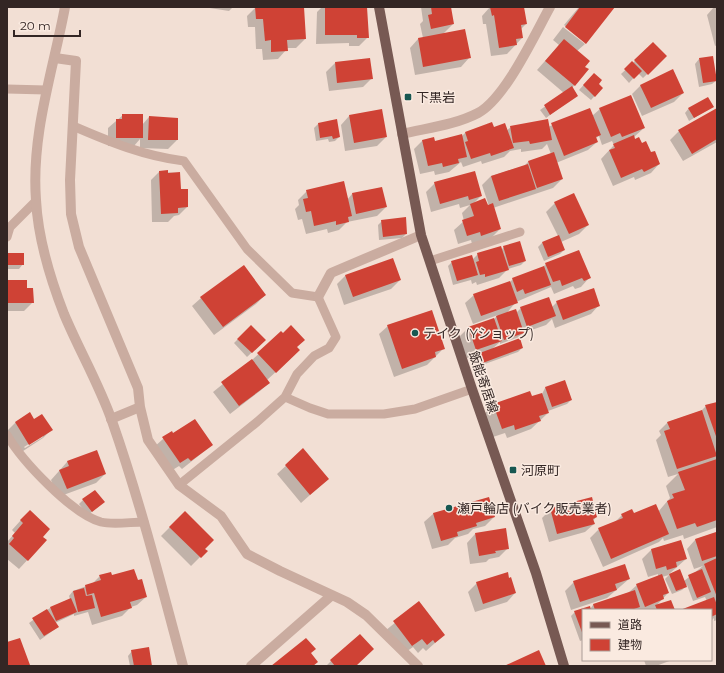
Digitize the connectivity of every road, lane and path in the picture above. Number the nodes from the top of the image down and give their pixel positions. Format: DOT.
graph roads {
  1 [pos="65,7"];
  2 [pos="380,7"];
  3 [pos="550,7"];
  4 [pos="55,58"];
  5 [pos="7,89"];
  6 [pos="46,90"];
  7 [pos="74,126"];
  8 [pos="402,134"];
  9 [pos="36,201"];
  10 [pos="520,232"];
  11 [pos="421,235"];
  12 [pos="7,237"];
  13 [pos="430,261"];
  14 [pos="318,297"];
  15 [pos="472,389"];
  16 [pos="285,397"];
  17 [pos="140,407"];
  18 [pos="111,419"];
  19 [pos="7,435"];
  20 [pos="179,485"];
  21 [pos="144,522"];
  22 [pos="332,595"];
  23 [pos="182,666"];
  24 [pos="251,666"];
  25 [pos="418,666"];
  26 [pos="564,666"];
  1 -- 4 [label="street"];
  2 -- 8 [label="main road, 飯能寄居線"];
  3 -- 8 [label="street"];
  4 -- 6 [label="street"];
  4 -- 7 [label="street"];
  5 -- 6 [label="lane"];
  6 -- 9 [label="street"];
  7 -- 14 [label="lane"];
  7 -- 17 [label="street"];
  8 -- 11 [label="main road, 飯能寄居線"];
  9 -- 12 [label="lane"];
  9 -- 18 [label="street"];
  10 -- 13 [label="lane"];
  11 -- 13 [label="main road, 飯能寄居線"];
  11 -- 14 [label="street"];
  13 -- 15 [label="main road, 飯能寄居線"];
  14 -- 16 [label="lane"];
  15 -- 16 [label="lane"];
  15 -- 26 [label="main road, 飯能寄居線"];
  16 -- 20 [label="lane"];
  17 -- 18 [label="street"];
  17 -- 20 [label="street"];
  18 -- 21 [label="street"];
  19 -- 21 [label="lane"];
  20 -- 22 [label="street"];
  21 -- 23 [label="street"];
  22 -- 24 [label="street"];
  22 -- 25 [label="street"];
}
